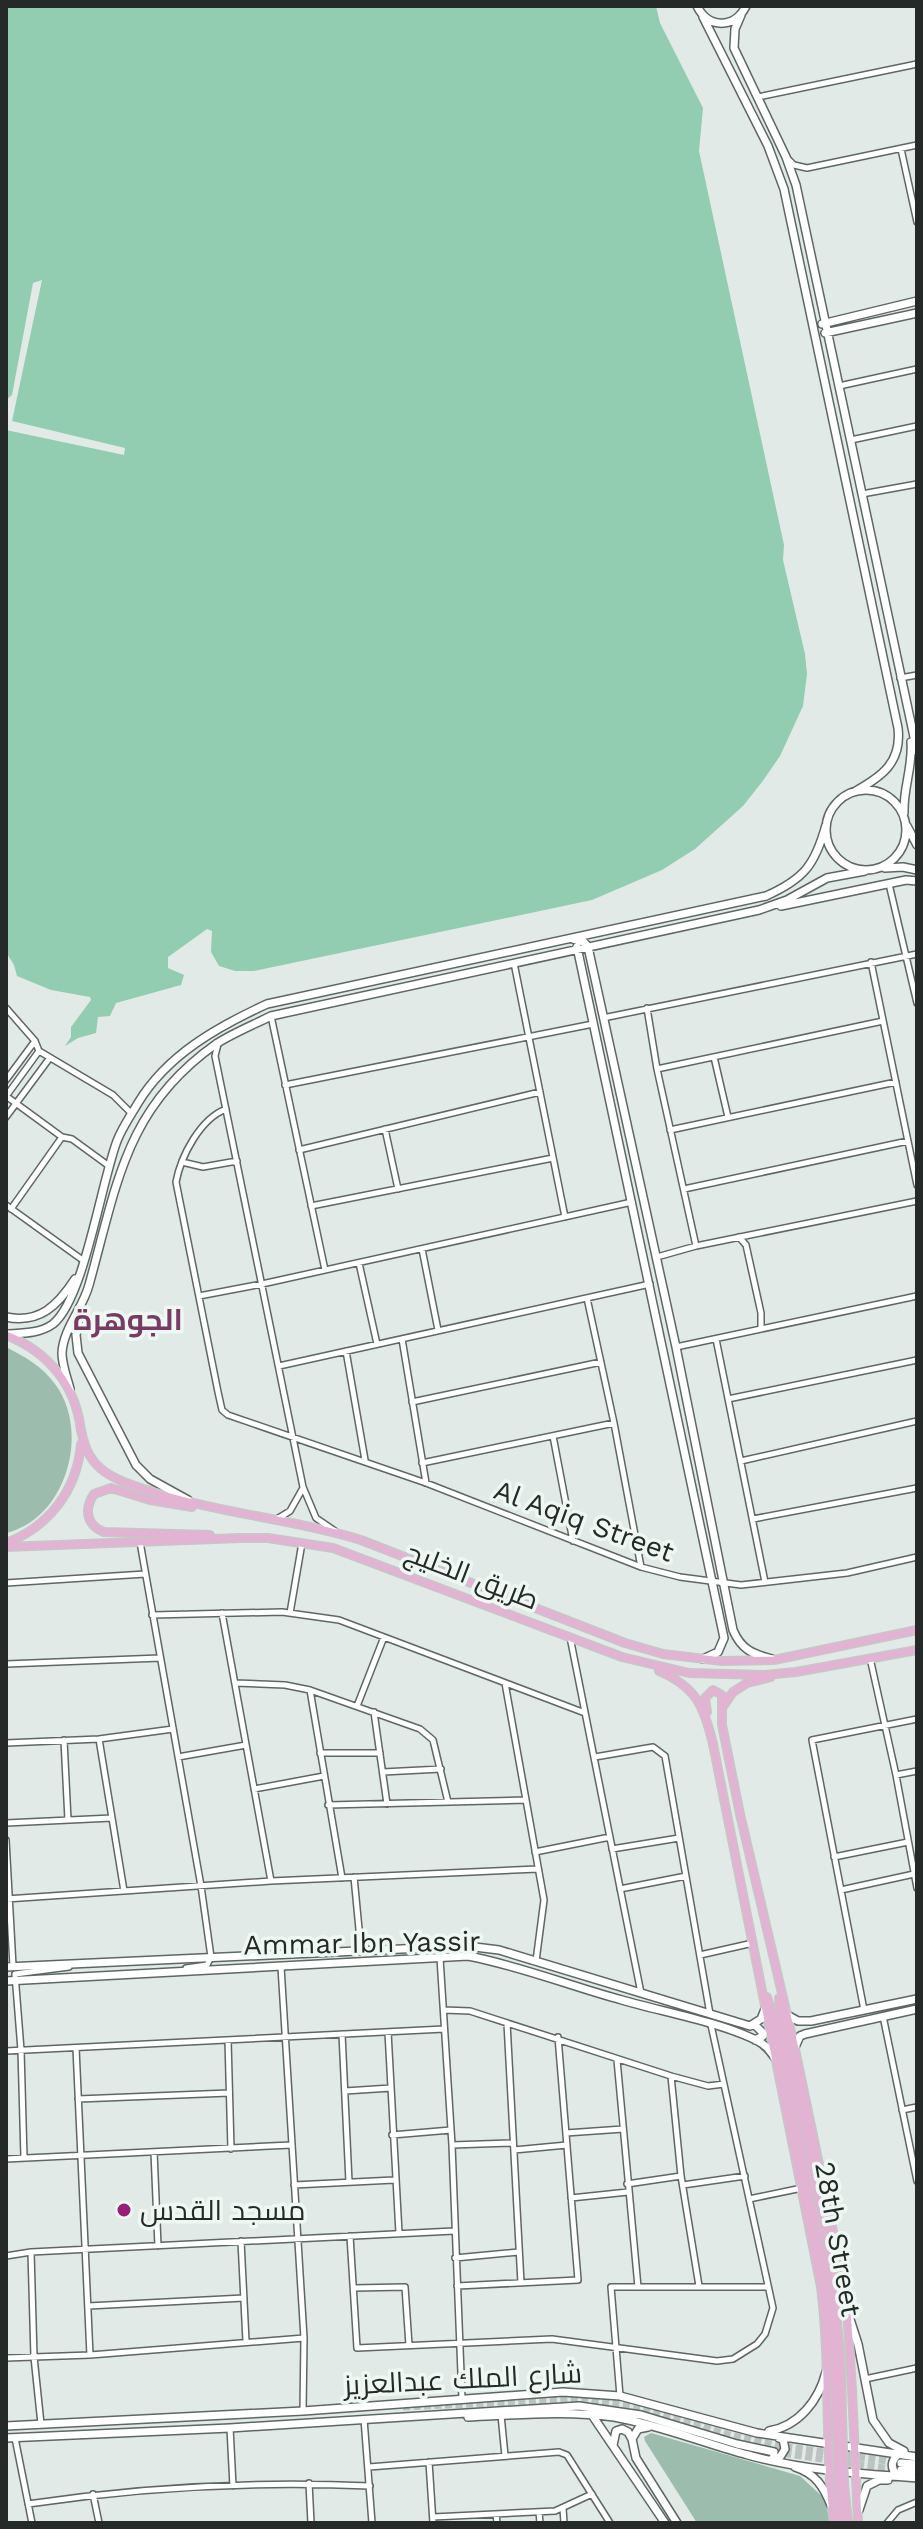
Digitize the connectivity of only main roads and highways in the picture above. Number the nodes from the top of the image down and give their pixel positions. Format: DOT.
graph roads {
  1 [pos="6,1334"];
  2 [pos="81,1430"];
  3 [pos="234,1512"];
  4 [pos="240,1538"];
  5 [pos="6,1545"];
  6 [pos="917,1633"];
  7 [pos="914,1650"];
  8 [pos="638,1662"];
  9 [pos="796,1672"];
  10 [pos="722,1708"];
  11 [pos="709,1725"];
  12 [pos="757,1968"];
  13 [pos="777,1973"];
  14 [pos="839,2414"];
  15 [pos="841,2483"];
  16 [pos="857,2521"];
  17 [pos="834,2523"];
  18 [pos="841,2523"];
  19 [pos="848,2523"];
  1 -- 2 [label="main road"];
  2 -- 3 [label="main road, طريق الخليج"];
  2 -- 5 [label="main road"];
  3 -- 4 [label="main road"];
  3 -- 6 [label="main road, طريق الخليج"];
  4 -- 5 [label="main road, طريق الخليج"];
  4 -- 8 [label="main road, طريق الخليج"];
  7 -- 9 [label="main road, طريق الخليج"];
  8 -- 9 [label="main road, طريق الخليج"];
  8 -- 11 [label="main road, 28th Street"];
  9 -- 10 [label="main road"];
  10 -- 11 [label="main road"];
  10 -- 13 [label="main road, 28th Street"];
  11 -- 12 [label="main road, 28th Street"];
  12 -- 14 [label="main road, 28th Street"];
  12 -- 17 [label="main road, 28th Street"];
  13 -- 14 [label="main road, 28th Street"];
  13 -- 16 [label="main road, 28th Street"];
  14 -- 15 [label="main road, 28th Street, bridge"];
  15 -- 18 [label="main road, 28th Street"];
  15 -- 19 [label="main road, 28th Street"];
}
